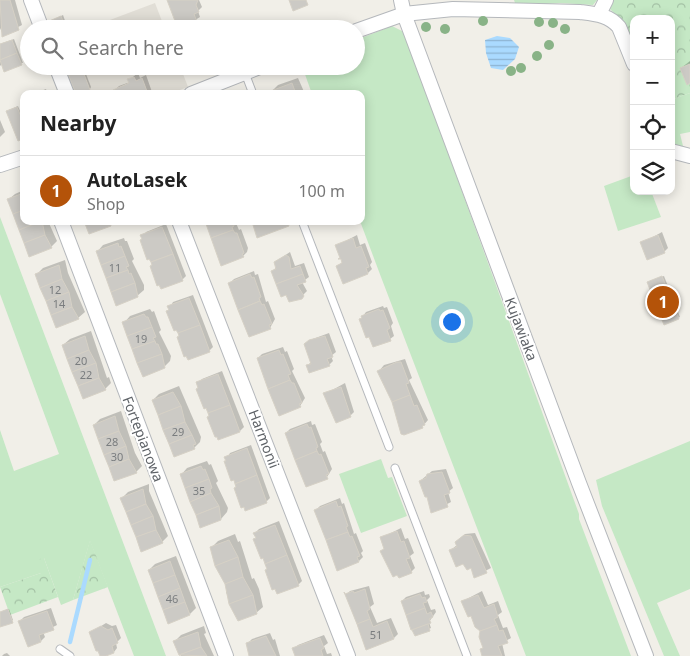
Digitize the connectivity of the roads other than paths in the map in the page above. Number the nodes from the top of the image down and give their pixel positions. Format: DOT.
graph roads {
  1 [pos="30,0"];
  2 [pos="401,0"];
  3 [pos="606,0"];
  4 [pos="404,14"];
  5 [pos="599,14"];
  6 [pos="38,20"];
  7 [pos="365,28"];
  8 [pos="632,60"];
  9 [pos="60,75"];
  10 [pos="240,75"];
  11 [pos="246,75"];
  12 [pos="65,90"];
  13 [pos="201,90"];
  14 [pos="251,90"];
  15 [pos="675,152"];
  16 [pos="690,156"];
  17 [pos="20,158"];
  18 [pos="0,165"];
  19 [pos="63,225"];
  20 [pos="181,225"];
  21 [pos="304,225"];
  22 [pos="389,447"];
  23 [pos="395,468"];
  24 [pos="60,648"];
  25 [pos="70,656"];
  26 [pos="226,656"];
  27 [pos="348,656"];
  28 [pos="467,656"];
  29 [pos="646,656"];
  1 -- 6 [label="street"];
  2 -- 4 [label="street, Kujawiaka"];
  3 -- 5 [label="street"];
  4 -- 5 [label="street"];
  4 -- 7 [label="street"];
  4 -- 29 [label="street, Kujawiaka"];
  5 -- 8 [label="street"];
  9 -- 12 [label="street"];
  10 -- 13 [label="street"];
  11 -- 14 [label="lane"];
  15 -- 16 [label="street"];
  17 -- 18 [label="street"];
  19 -- 26 [label="street, Fortepianowa"];
  20 -- 27 [label="street, Harmonii"];
  21 -- 22 [label="lane"];
  23 -- 28 [label="lane"];
  24 -- 25 [label="lane"];
}
